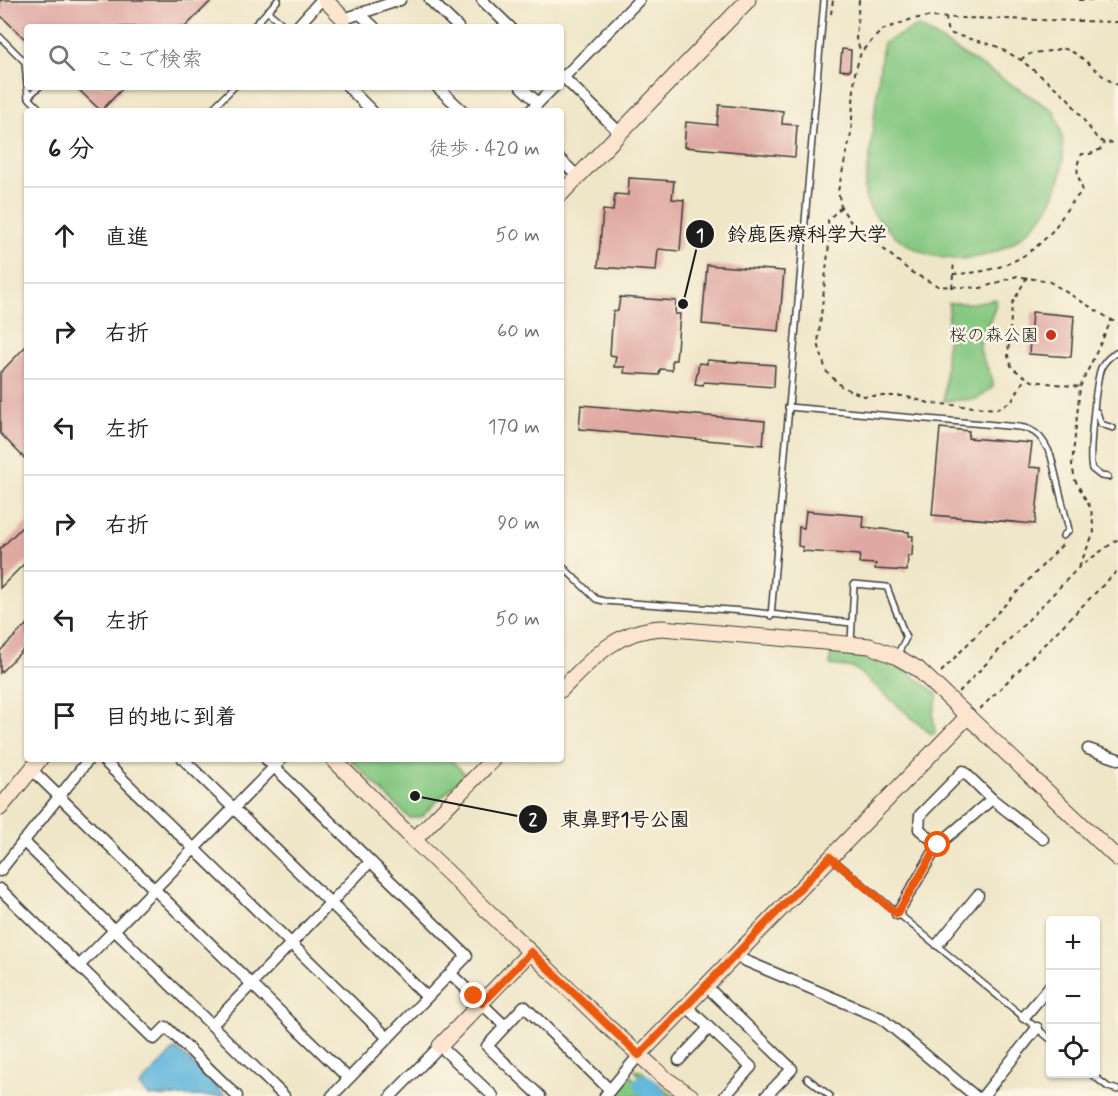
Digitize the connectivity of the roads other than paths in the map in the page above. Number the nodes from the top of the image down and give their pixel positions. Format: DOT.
graph roads {
  1 [pos="278,0"];
  2 [pos="323,0"];
  3 [pos="400,0"];
  4 [pos="430,0"];
  5 [pos="482,0"];
  6 [pos="639,0"];
  7 [pos="748,0"];
  8 [pos="824,0"];
  9 [pos="267,11"];
  10 [pos="359,13"];
  11 [pos="344,19"];
  12 [pos="256,24"];
  13 [pos="282,24"];
  14 [pos="300,24"];
  15 [pos="371,24"];
  16 [pos="455,24"];
  17 [pos="507,24"];
  18 [pos="0,37"];
  19 [pos="24,61"];
  20 [pos="564,76"];
  21 [pos="564,80"];
  22 [pos="27,90"];
  23 [pos="36,90"];
  24 [pos="231,90"];
  25 [pos="351,90"];
  26 [pos="440,90"];
  27 [pos="523,90"];
  28 [pos="551,90"];
  29 [pos="28,97"];
  30 [pos="534,107"];
  31 [pos="39,108"];
  32 [pos="213,108"];
  33 [pos="369,108"];
  34 [pos="460,108"];
  35 [pos="621,134"];
  36 [pos="564,163"];
  37 [pos="578,177"];
  38 [pos="564,191"];
  39 [pos="1118,352"];
  40 [pos="1097,395"];
  41 [pos="789,407"];
  42 [pos="1113,428"];
  43 [pos="1108,477"];
  44 [pos="1063,536"];
  45 [pos="564,568"];
  46 [pos="771,616"];
  47 [pos="851,623"];
  48 [pos="850,644"];
  49 [pos="897,657"];
  50 [pos="564,687"];
  51 [pos="968,716"];
  52 [pos="1088,749"];
  53 [pos="1118,759"];
  54 [pos="87,762"];
  55 [pos="105,762"];
  56 [pos="186,762"];
  57 [pos="336,762"];
  58 [pos="490,762"];
  59 [pos="278,763"];
  60 [pos="36,764"];
  61 [pos="59,797"];
  62 [pos="992,799"];
  63 [pos="0,808"];
  64 [pos="234,808"];
  65 [pos="1043,839"];
  66 [pos="414,840"];
  67 [pos="23,842"];
  68 [pos="938,845"];
  69 [pos="193,849"];
  70 [pos="830,857"];
  71 [pos="1118,859"];
  72 [pos="370,862"];
  73 [pos="0,871"];
  74 [pos="0,889"];
  75 [pos="154,889"];
  76 [pos="978,895"];
  77 [pos="331,902"];
  78 [pos="897,914"];
  79 [pos="114,931"];
  80 [pos="292,944"];
  81 [pos="938,944"];
  82 [pos="531,952"];
  83 [pos="734,956"];
  84 [pos="79,966"];
  85 [pos="451,974"];
  86 [pos="251,984"];
  87 [pos="705,984"];
  88 [pos="1046,991"];
  89 [pos="427,997"];
  90 [pos="482,1003"];
  91 [pos="685,1005"];
  92 [pos="1024,1017"];
  93 [pos="212,1025"];
  94 [pos="504,1025"];
  95 [pos="709,1028"];
  96 [pos="1037,1028"];
  97 [pos="1046,1036"];
  98 [pos="388,1038"];
  99 [pos="440,1046"];
  100 [pos="639,1055"];
  101 [pos="679,1060"];
  102 [pos="348,1078"];
  103 [pos="807,1078"];
  104 [pos="1096,1078"];
  105 [pos="1118,1090"];
  106 [pos="607,1093"];
  107 [pos="237,1096"];
  108 [pos="284,1096"];
  109 [pos="332,1096"];
  110 [pos="391,1096"];
  111 [pos="493,1096"];
  112 [pos="540,1096"];
  113 [pos="691,1096"];
  114 [pos="724,1096"];
  115 [pos="766,1096"];
  116 [pos="830,1096"];
  117 [pos="975,1096"];
  118 [pos="983,1096"];
  1 -- 9 [label="lane"];
  2 -- 11 [label="street"];
  2 -- 14 [label="street"];
  3 -- 10 [label="street"];
  4 -- 16 [label="street"];
  5 -- 17 [label="street"];
  6 -- 20 [label="street"];
  7 -- 35 [label="street"];
  8 -- 41 [label="lane"];
  9 -- 12 [label="lane"];
  9 -- 13 [label="lane"];
  10 -- 11 [label="street"];
  10 -- 15 [label="street"];
  18 -- 19 [label="lane"];
  21 -- 35 [label="street"];
  22 -- 29 [label="lane"];
  23 -- 29 [label="lane"];
  24 -- 32 [label="lane"];
  25 -- 33 [label="street"];
  26 -- 34 [label="street"];
  27 -- 30 [label="street"];
  28 -- 30 [label="street"];
  29 -- 31 [label="lane"];
  35 -- 37 [label="street"];
  36 -- 37 [label="street"];
  37 -- 38 [label="street"];
  39 -- 40 [label="lane"];
  40 -- 42 [label="lane"];
  40 -- 43 [label="lane"];
  41 -- 44 [label="lane"];
  41 -- 46 [label="lane"];
  45 -- 46 [label="lane"];
  46 -- 47 [label="lane"];
  47 -- 48 [label="lane"];
  47 -- 49 [label="lane"];
  48 -- 49 [label="street"];
  48 -- 50 [label="street"];
  49 -- 51 [label="street"];
  51 -- 70 [label="street"];
  51 -- 71 [label="street"];
  52 -- 53 [label="street"];
  54 -- 61 [label="street"];
  55 -- 69 [label="street"];
  56 -- 64 [label="street"];
  57 -- 66 [label="street"];
  58 -- 66 [label="street"];
  59 -- 64 [label="street"];
  59 -- 72 [label="street"];
  60 -- 61 [label="street"];
  60 -- 63 [label="street"];
  61 -- 67 [label="street"];
  61 -- 75 [label="street"];
  62 -- 65 [label="street"];
  62 -- 68 [label="street"];
  62 -- 68 [label="street"];
  64 -- 69 [label="street"];
  64 -- 77 [label="street"];
  66 -- 82 [label="street"];
  67 -- 73 [label="street"];
  67 -- 79 [label="street"];
  68 -- 78 [label="street"];
  69 -- 75 [label="street"];
  69 -- 80 [label="street"];
  70 -- 78 [label="lane"];
  70 -- 83 [label="street"];
  72 -- 77 [label="street"];
  72 -- 85 [label="street"];
  74 -- 84 [label="street"];
  75 -- 79 [label="street"];
  75 -- 86 [label="street"];
  76 -- 81 [label="street"];
  77 -- 80 [label="street"];
  77 -- 89 [label="street"];
  78 -- 81 [label="lane"];
  79 -- 84 [label="street"];
  79 -- 93 [label="street"];
  80 -- 86 [label="street"];
  80 -- 98 [label="street"];
  81 -- 92 [label="lane"];
  82 -- 90 [label="street"];
  82 -- 100 [label="street"];
  83 -- 87 [label="street"];
  83 -- 117 [label="street"];
  84 -- 107 [label="street"];
  85 -- 89 [label="street"];
  85 -- 90 [label="street"];
  86 -- 93 [label="street"];
  86 -- 102 [label="street"];
  87 -- 91 [label="street"];
  87 -- 115 [label="street"];
  88 -- 92 [label="street"];
  89 -- 98 [label="street"];
  90 -- 94 [label="street"];
  90 -- 99 [label="street"];
  91 -- 95 [label="street"];
  91 -- 100 [label="street"];
  92 -- 96 [label="lane"];
  93 -- 108 [label="street"];
  94 -- 106 [label="street"];
  94 -- 112 [label="street"];
  95 -- 101 [label="street"];
  95 -- 114 [label="street"];
  96 -- 97 [label="lane"];
  96 -- 118 [label="street"];
  98 -- 102 [label="street"];
  99 -- 110 [label="street"];
  99 -- 111 [label="street"];
  100 -- 106 [label="street"];
  100 -- 113 [label="street"];
  102 -- 109 [label="street"];
  103 -- 116 [label="lane"];
  104 -- 105 [label="lane"];
}
